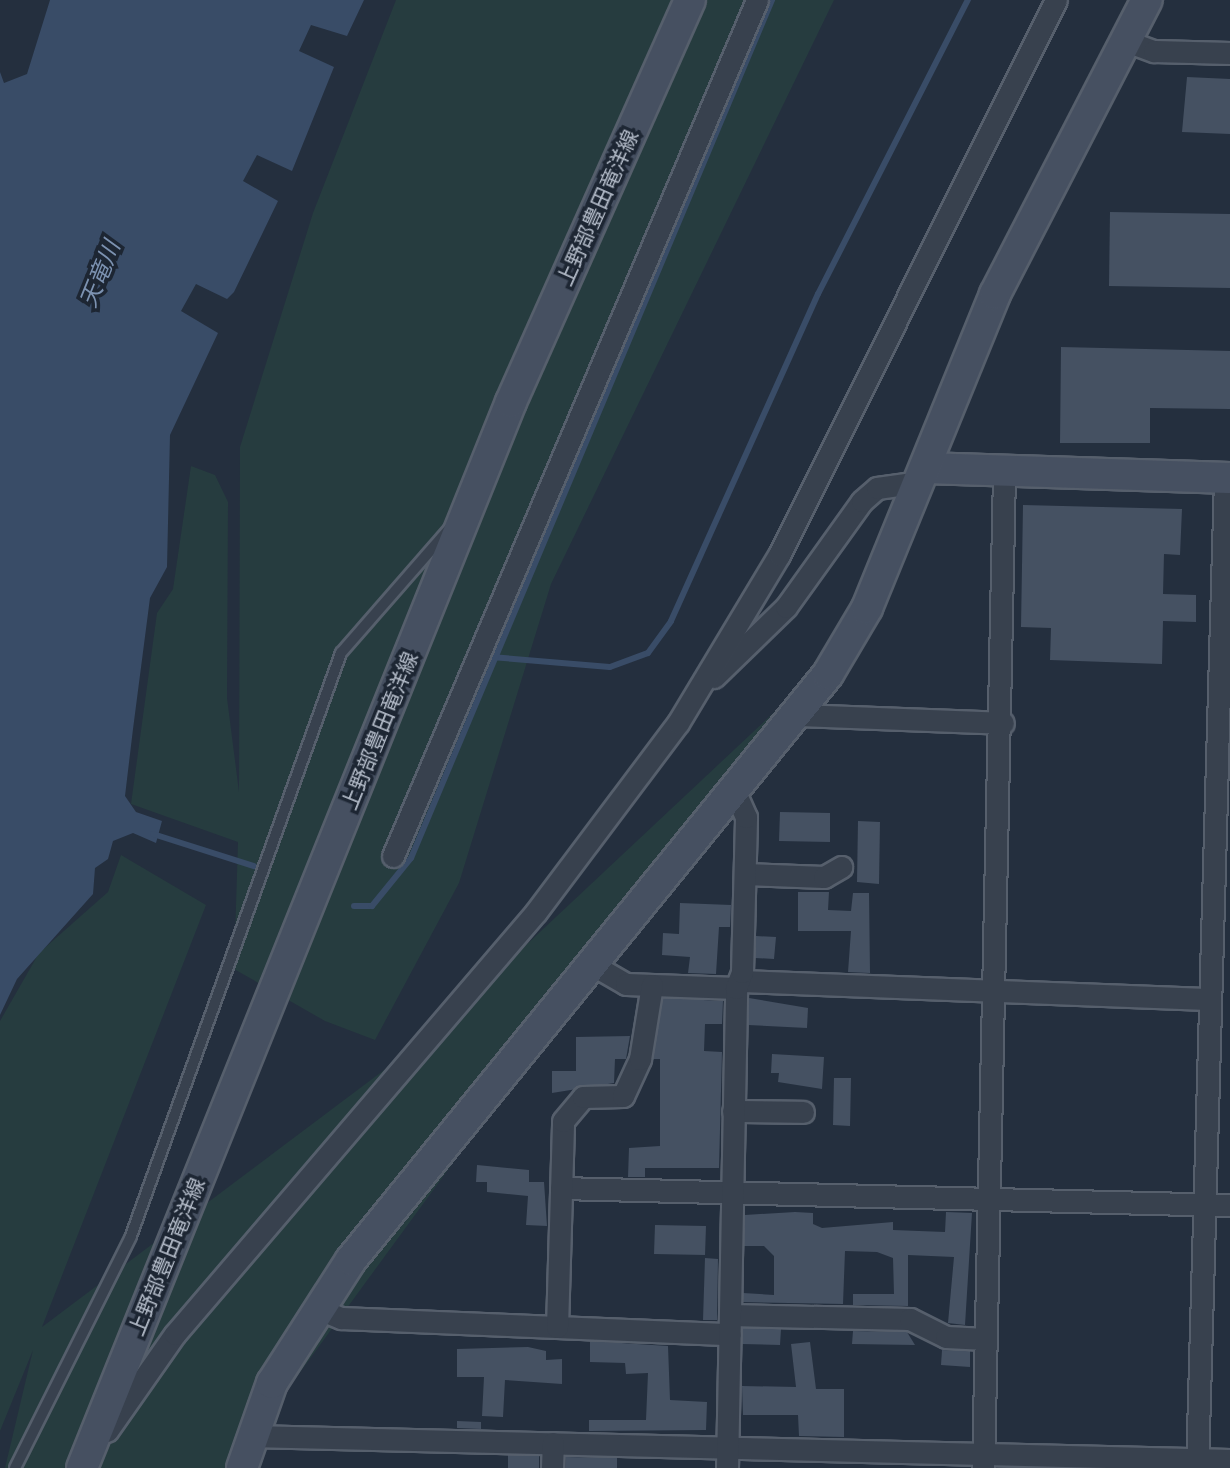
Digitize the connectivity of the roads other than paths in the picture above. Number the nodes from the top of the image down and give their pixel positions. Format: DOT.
graph roads {
  1 [pos="690,0"];
  2 [pos="757,0"];
  3 [pos="1056,0"];
  4 [pos="1147,0"];
  5 [pos="1126,41"];
  6 [pos="1230,53"];
  7 [pos="922,475"];
  8 [pos="1004,475"];
  9 [pos="1227,478"];
  10 [pos="472,503"];
  11 [pos="701,687"];
  12 [pos="796,715"];
  13 [pos="1003,723"];
  14 [pos="736,792"];
  15 [pos="393,856"];
  16 [pos="841,867"];
  17 [pos="745,874"];
  18 [pos="1220,942"];
  19 [pos="593,965"];
  20 [pos="737,984"];
  21 [pos="652,985"];
  22 [pos="996,991"];
  23 [pos="1209,999"];
  24 [pos="733,1111"];
  25 [pos="803,1112"];
  26 [pos="561,1188"];
  27 [pos="732,1193"];
  28 [pos="990,1199"];
  29 [pos="1203,1205"];
  30 [pos="1230,1205"];
  31 [pos="317,1308"];
  32 [pos="730,1324"];
  33 [pos="557,1327"];
  34 [pos="986,1339"];
  35 [pos="251,1436"];
  36 [pos="553,1443"];
  37 [pos="728,1458"];
  38 [pos="1230,1460"];
  39 [pos="983,1461"];
  40 [pos="1197,1464"];
  41 [pos="83,1465"];
  42 [pos="15,1468"];
  43 [pos="242,1468"];
  44 [pos="552,1468"];
  1 -- 10 [label="street, 上野部豊田竜洋線"];
  2 -- 15 [label="street"];
  3 -- 11 [label="street"];
  4 -- 5 [label="street"];
  5 -- 6 [label="street"];
  5 -- 7 [label="street"];
  7 -- 8 [label="street"];
  7 -- 11 [label="street"];
  7 -- 12 [label="street"];
  8 -- 9 [label="street"];
  8 -- 13 [label="street"];
  9 -- 18 [label="street"];
  10 -- 41 [label="street, 上野部豊田竜洋線"];
  10 -- 42 [label="lane"];
  11 -- 41 [label="street"];
  12 -- 13 [label="street"];
  12 -- 14 [label="street"];
  13 -- 22 [label="street"];
  14 -- 17 [label="street"];
  14 -- 19 [label="street"];
  16 -- 17 [label="street"];
  17 -- 20 [label="street"];
  18 -- 23 [label="street"];
  19 -- 21 [label="street"];
  19 -- 31 [label="street"];
  20 -- 21 [label="street"];
  20 -- 22 [label="street"];
  20 -- 24 [label="street"];
  21 -- 26 [label="street"];
  22 -- 23 [label="street"];
  22 -- 28 [label="street"];
  23 -- 29 [label="street"];
  24 -- 25 [label="street"];
  24 -- 27 [label="street"];
  26 -- 27 [label="street"];
  26 -- 33 [label="street"];
  27 -- 28 [label="street"];
  27 -- 32 [label="street"];
  28 -- 29 [label="street"];
  28 -- 34 [label="street"];
  29 -- 30 [label="street"];
  29 -- 40 [label="street"];
  31 -- 33 [label="street"];
  31 -- 35 [label="street"];
  32 -- 33 [label="street"];
  32 -- 34 [label="street"];
  32 -- 37 [label="street"];
  34 -- 39 [label="street"];
  35 -- 36 [label="street"];
  35 -- 43 [label="street"];
  36 -- 37 [label="street"];
  36 -- 44 [label="street"];
  37 -- 39 [label="street"];
  38 -- 40 [label="street"];
  39 -- 40 [label="street"];
}
